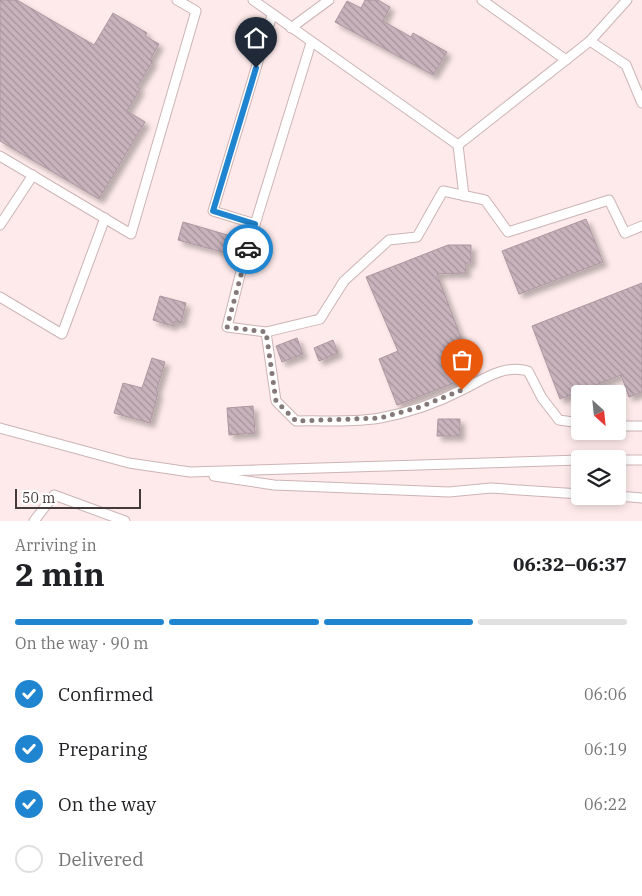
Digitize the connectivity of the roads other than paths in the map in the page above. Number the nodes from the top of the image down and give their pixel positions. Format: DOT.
graph roads {
  1 [pos="177,0"];
  2 [pos="329,0"];
  3 [pos="482,0"];
  4 [pos="627,0"];
  5 [pos="257,1"];
  6 [pos="272,14"];
  7 [pos="291,28"];
  8 [pos="590,41"];
  9 [pos="312,43"];
  10 [pos="566,60"];
  11 [pos="642,103"];
  12 [pos="458,145"];
  13 [pos="0,156"];
  14 [pos="33,175"];
  15 [pos="464,196"];
  16 [pos="105,218"];
  17 [pos="255,224"];
  18 [pos="0,225"];
  19 [pos="642,226"];
  20 [pos="0,297"];
  21 [pos="266,332"];
  22 [pos="571,422"];
  23 [pos="626,426"];
  24 [pos="642,426"];
  25 [pos="0,428"];
  26 [pos="571,460"];
  27 [pos="626,460"];
  28 [pos="642,460"];
  29 [pos="190,472"];
  30 [pos="571,493"];
  31 [pos="626,497"];
  32 [pos="642,498"];
  33 [pos="34,521"];
  34 [pos="125,521"];
  1 -- 16 [label="lane"];
  2 -- 7 [label="lane"];
  3 -- 10 [label="lane"];
  4 -- 8 [label="lane"];
  5 -- 6 [label="lane"];
  6 -- 7 [label="lane"];
  6 -- 17 [label="lane"];
  7 -- 9 [label="lane"];
  8 -- 10 [label="lane"];
  8 -- 11 [label="lane"];
  9 -- 12 [label="lane"];
  9 -- 17 [label="lane"];
  10 -- 12 [label="lane"];
  12 -- 15 [label="lane"];
  13 -- 14 [label="lane"];
  14 -- 16 [label="lane"];
  14 -- 18 [label="lane"];
  15 -- 19 [label="lane"];
  15 -- 21 [label="lane"];
  16 -- 20 [label="lane"];
  17 -- 21 [label="lane"];
  21 -- 22 [label="lane"];
  23 -- 24 [label="lane"];
  25 -- 29 [label="lane"];
  26 -- 29 [label="lane"];
  27 -- 28 [label="lane"];
  29 -- 30 [label="lane"];
  31 -- 32 [label="lane"];
  33 -- 34 [label="lane"];
}
